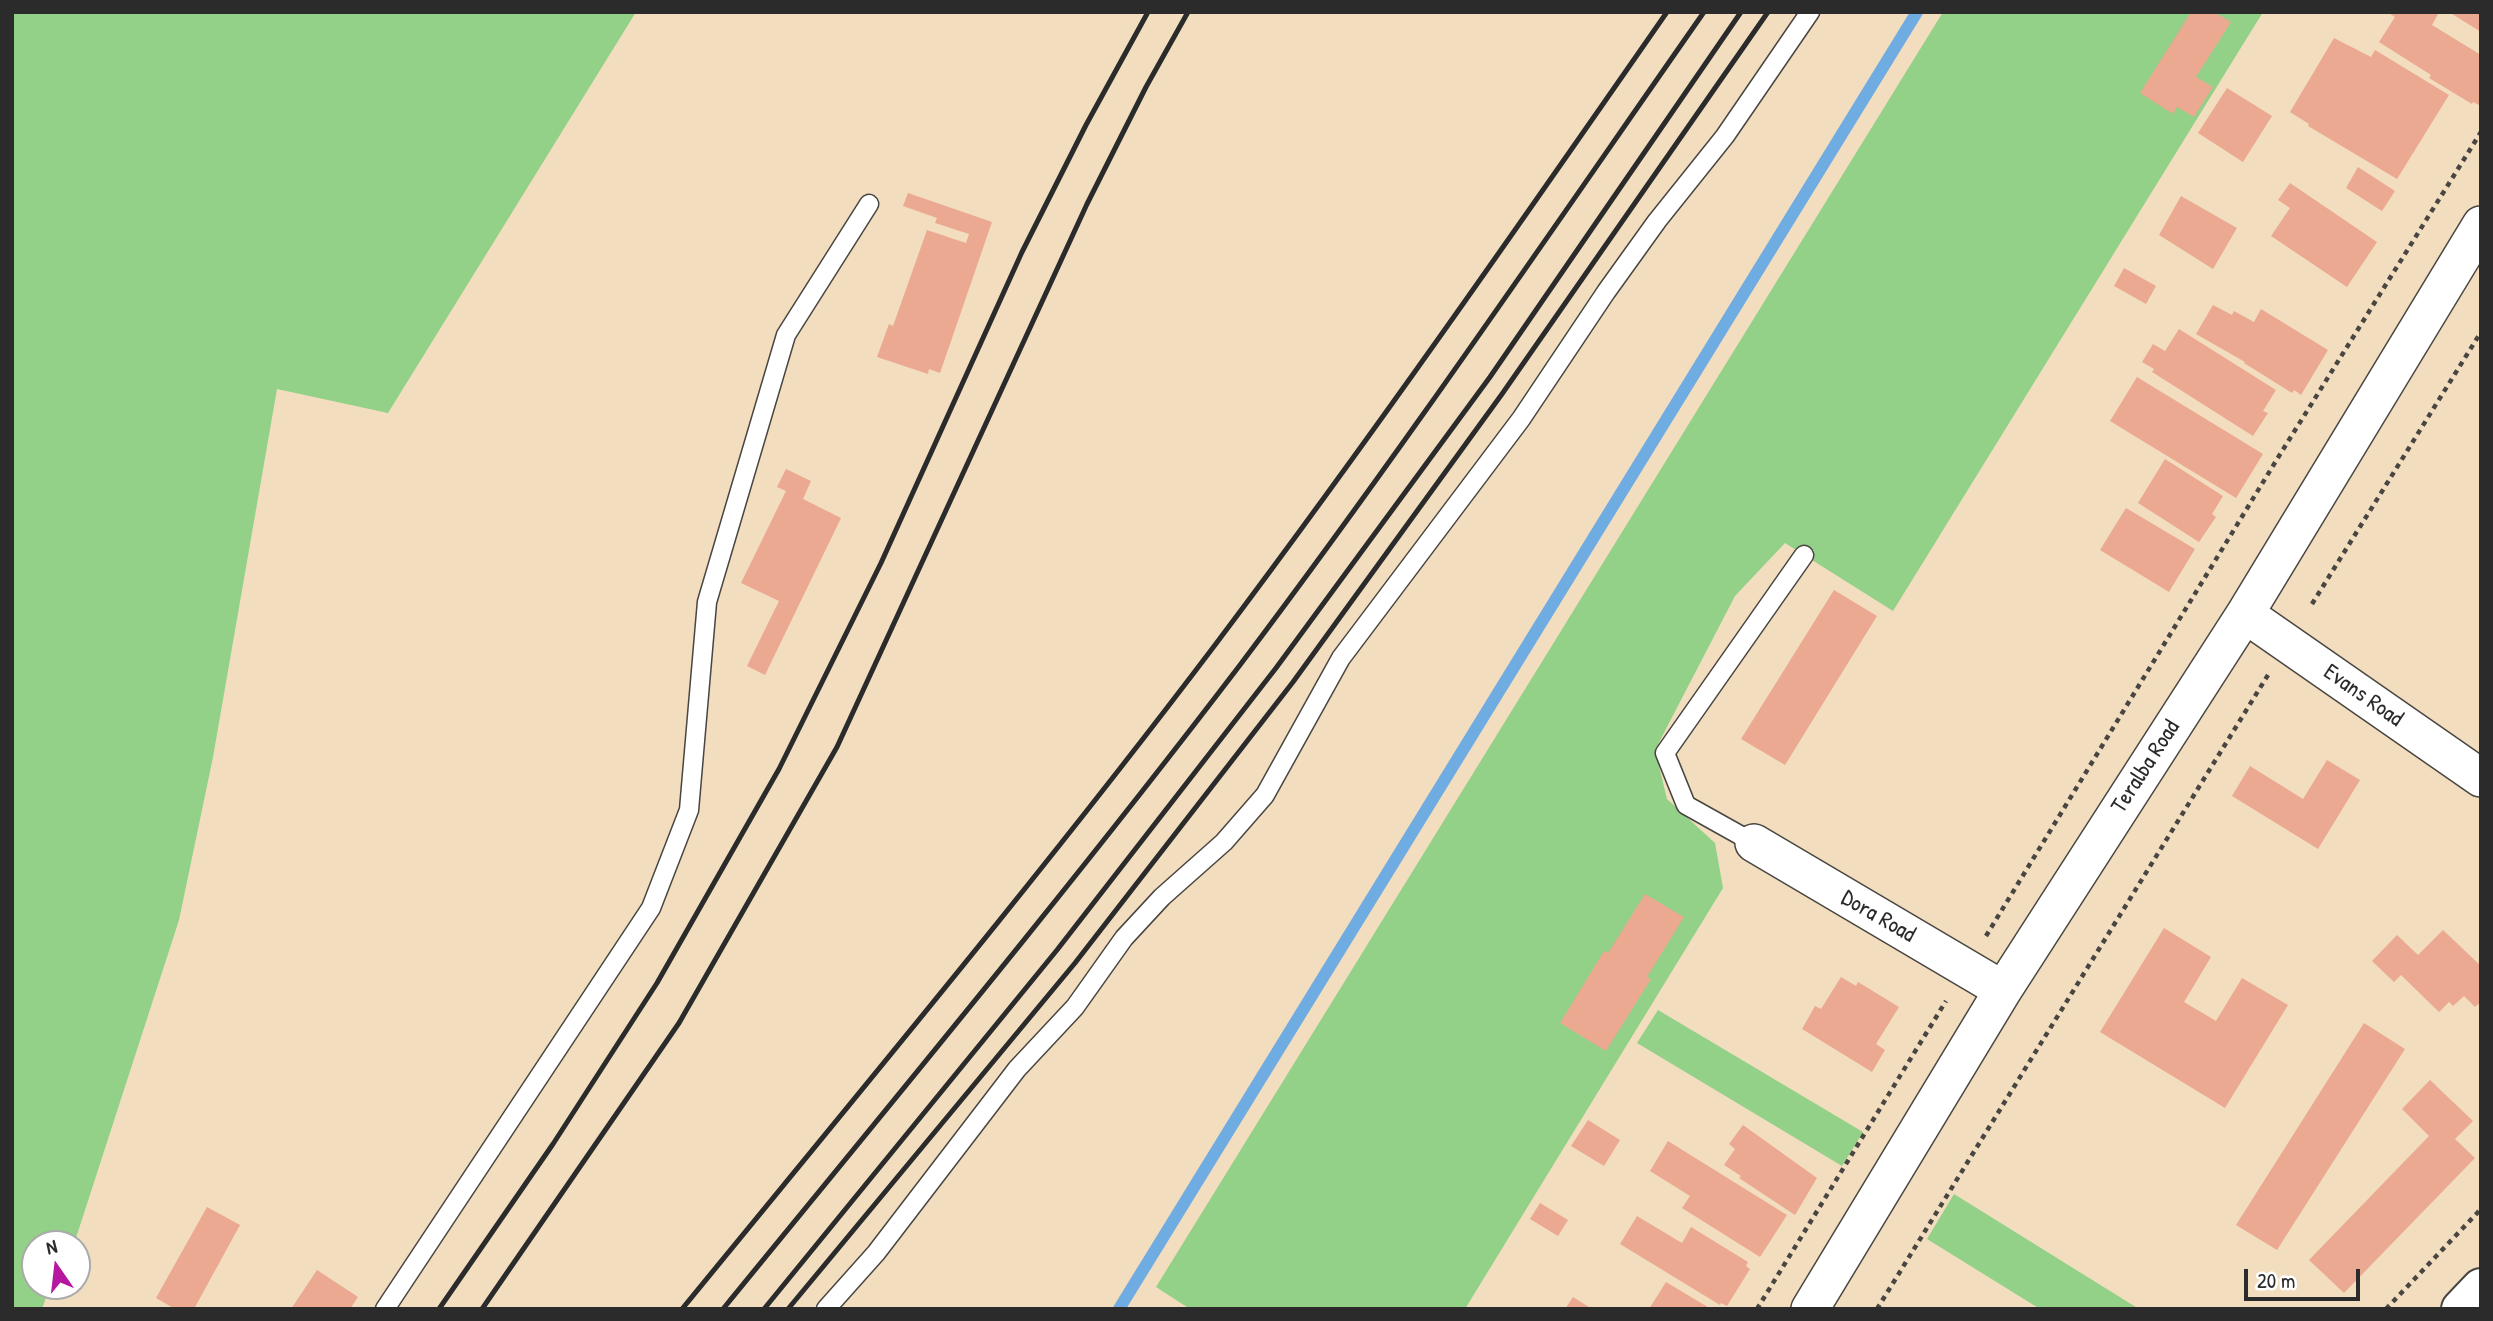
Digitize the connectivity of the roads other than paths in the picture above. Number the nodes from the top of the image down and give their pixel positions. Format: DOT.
graph roads {
  1 [pos="1810,12"];
  2 [pos="869,204"];
  3 [pos="2481,225"];
  4 [pos="1804,555"];
  5 [pos="2245,614"];
  6 [pos="2481,778"];
  7 [pos="1754,844"];
  8 [pos="2003,990"];
  9 [pos="2481,1288"];
  10 [pos="385,1309"];
  11 [pos="826,1309"];
  12 [pos="1810,1309"];
  13 [pos="2461,1309"];
  1 -- 11 [label="lane"];
  2 -- 10 [label="lane"];
  3 -- 5 [label="street, Teralba Road"];
  4 -- 7 [label="lane"];
  5 -- 6 [label="street, Evans Road"];
  5 -- 8 [label="street, Teralba Road"];
  7 -- 8 [label="street, Dora Road"];
  8 -- 12 [label="street, Teralba Road"];
  9 -- 13 [label="main road"];
}
